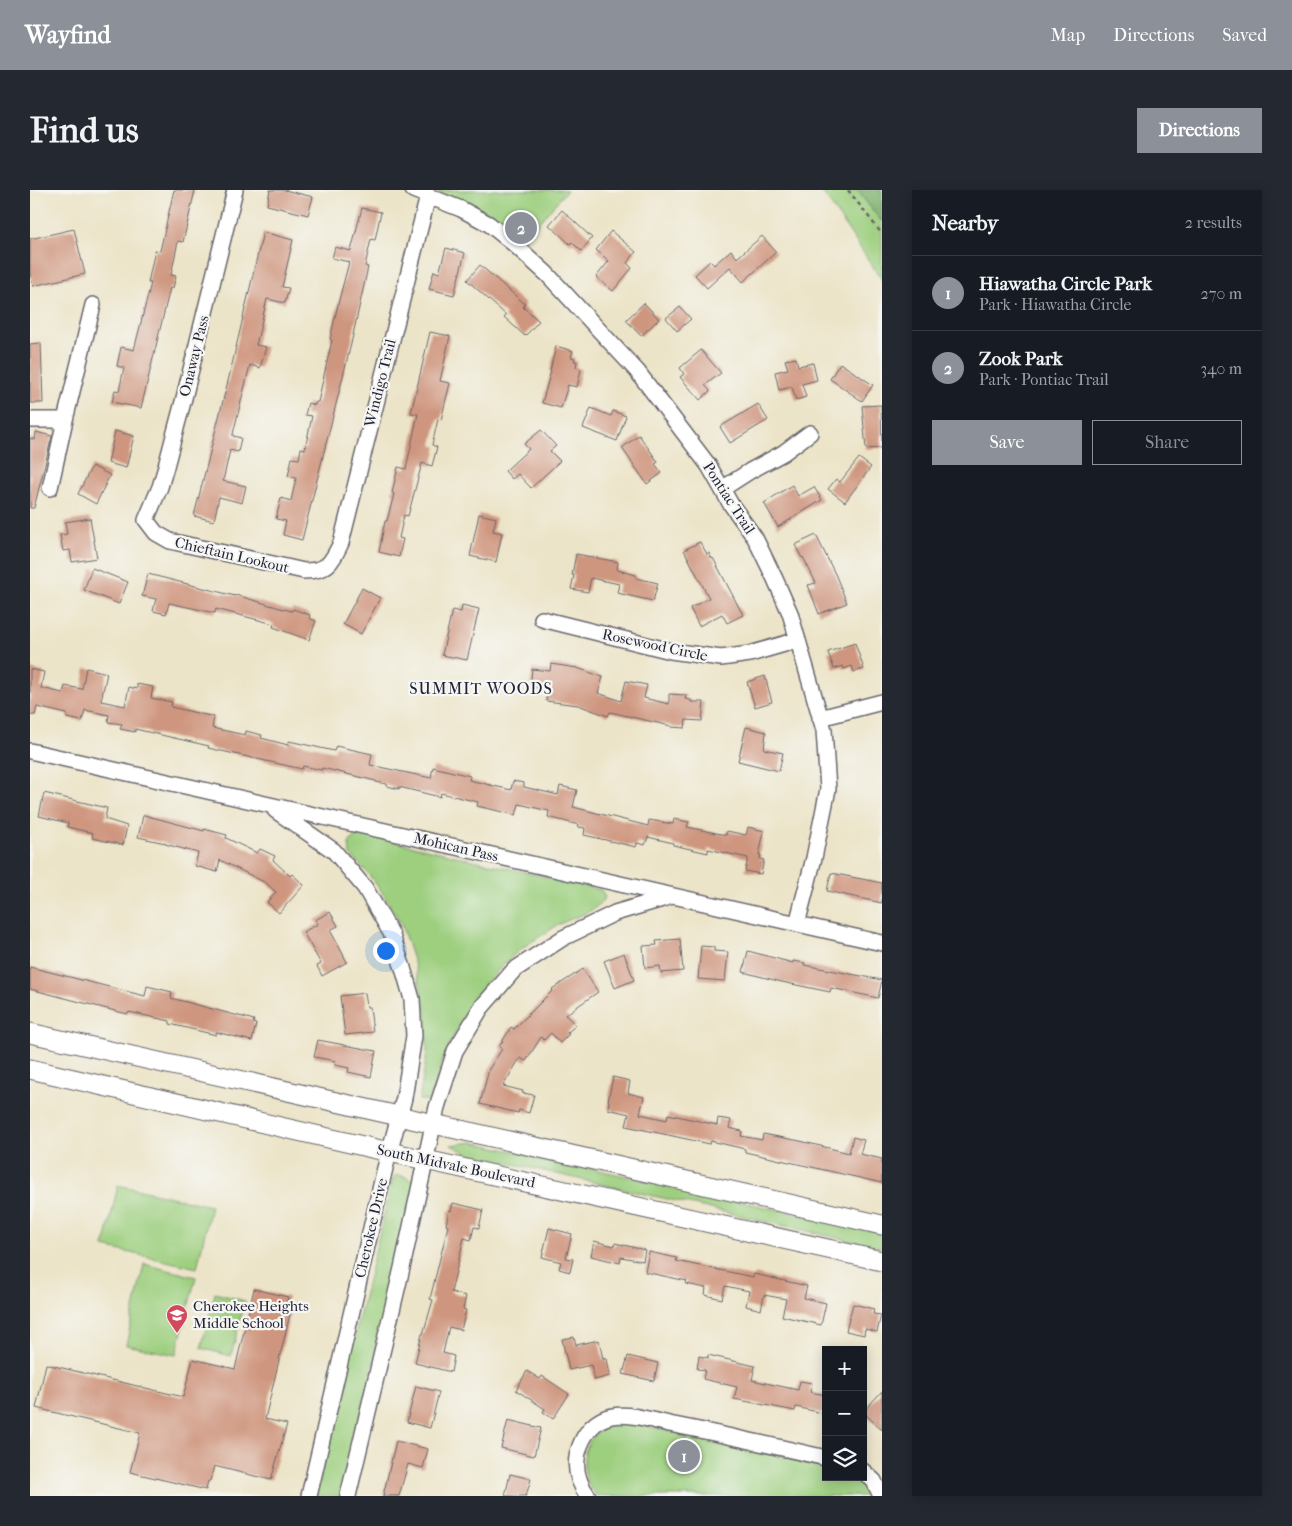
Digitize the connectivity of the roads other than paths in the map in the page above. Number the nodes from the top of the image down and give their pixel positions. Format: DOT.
graph roads {
  1 [pos="235,190"];
  2 [pos="420,192"];
  3 [pos="93,305"];
  4 [pos="30,420"];
  5 [pos="64,420"];
  6 [pos="810,433"];
  7 [pos="50,488"];
  8 [pos="722,489"];
  9 [pos="146,520"];
  10 [pos="326,566"];
  11 [pos="542,619"];
  12 [pos="798,640"];
  13 [pos="882,702"];
  14 [pos="820,718"];
  15 [pos="30,752"];
  16 [pos="268,805"];
  17 [pos="671,896"];
  18 [pos="797,924"];
  19 [pos="882,943"];
  20 [pos="30,1033"];
  21 [pos="30,1069"];
  22 [pos="399,1116"];
  23 [pos="433,1124"];
  24 [pos="389,1152"];
  25 [pos="426,1160"];
  26 [pos="882,1224"];
  27 [pos="882,1261"];
  28 [pos="822,1457"];
  29 [pos="867,1475"];
  30 [pos="309,1496"];
  31 [pos="348,1496"];
  32 [pos="588,1496"];
  33 [pos="881,1496"];
  1 -- 9 [label="street, Onaway Pass"];
  2 -- 8 [label="street, Pontiac Trail"];
  2 -- 10 [label="street, Windigo Trail"];
  3 -- 5 [label="street"];
  4 -- 5 [label="street"];
  5 -- 7 [label="street"];
  6 -- 8 [label="street"];
  8 -- 12 [label="street, Pontiac Trail"];
  9 -- 10 [label="street, Chieftain Lookout"];
  11 -- 12 [label="street, Rosewood Circle"];
  12 -- 14 [label="street, Pontiac Trail"];
  13 -- 14 [label="street"];
  14 -- 18 [label="street, Pontiac Trail"];
  15 -- 16 [label="street, Mohican Pass"];
  16 -- 17 [label="street, Mohican Pass"];
  16 -- 22 [label="street, Cherokee Drive"];
  17 -- 18 [label="street, Mohican Pass"];
  17 -- 23 [label="street"];
  18 -- 19 [label="street, Mohican Pass"];
  20 -- 22 [label="main road"];
  21 -- 24 [label="main road, South Midvale Boulevard"];
  22 -- 23 [label="main road"];
  22 -- 24 [label="street, Cherokee Drive"];
  23 -- 25 [label="street"];
  23 -- 26 [label="main road"];
  24 -- 25 [label="main road, South Midvale Boulevard"];
  24 -- 30 [label="street, Cherokee Drive"];
  25 -- 27 [label="main road, South Midvale Boulevard"];
  25 -- 31 [label="street"];
  28 -- 32 [label="street"];
  29 -- 33 [label="street"];
}
